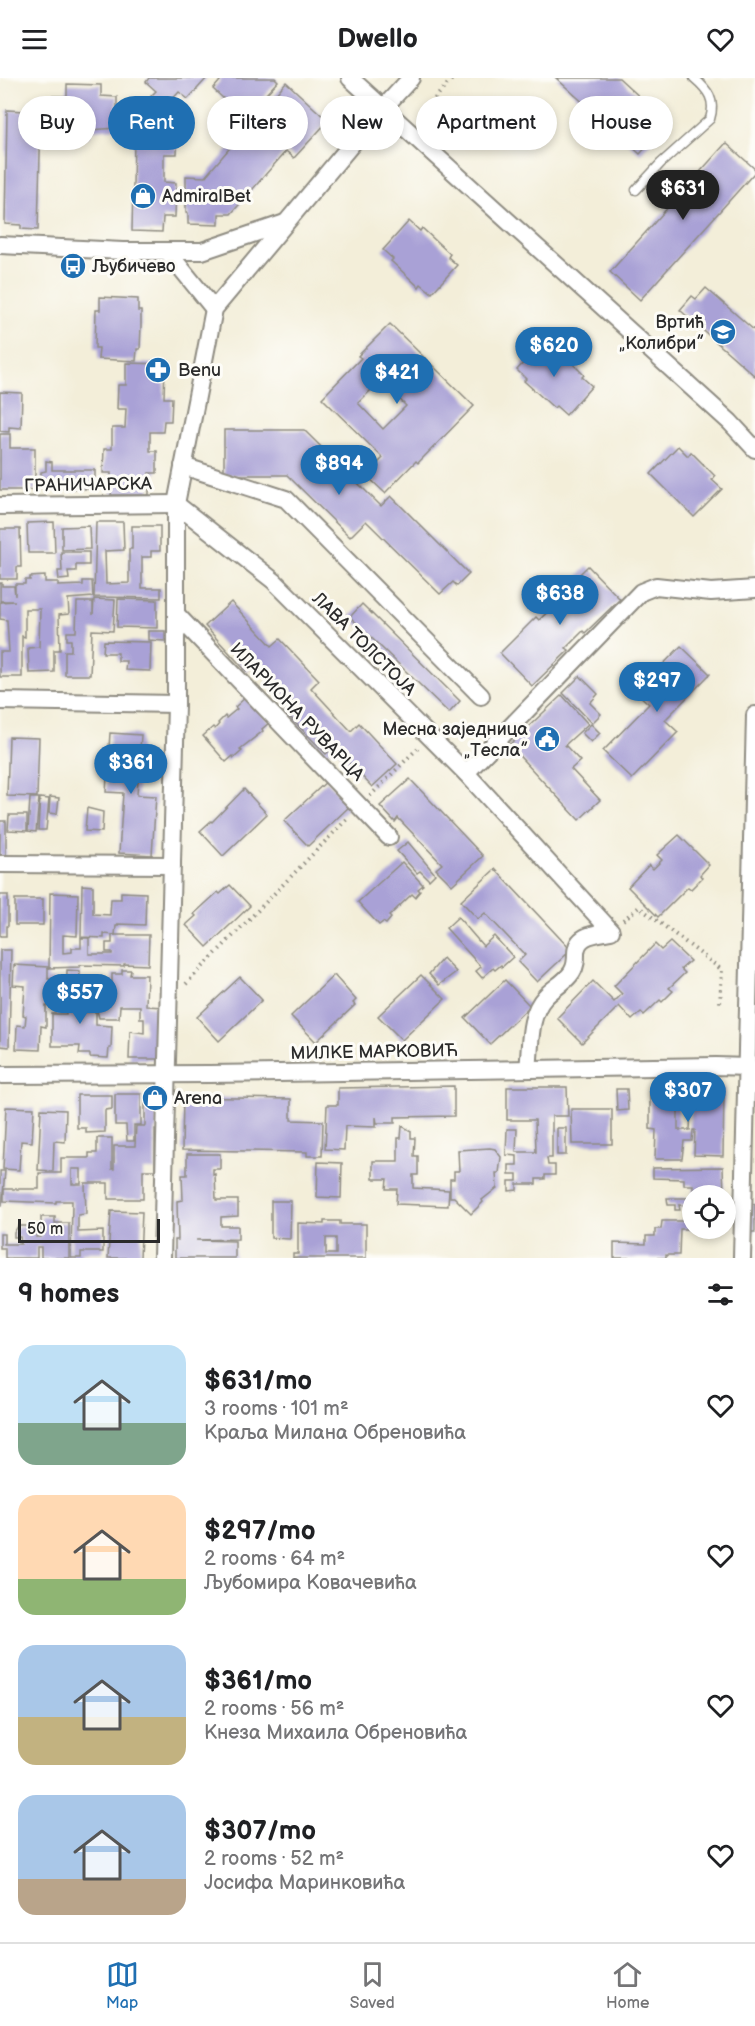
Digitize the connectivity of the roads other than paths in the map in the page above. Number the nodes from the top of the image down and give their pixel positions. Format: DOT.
graph roads {
  1 [pos="350,78"];
  2 [pos="411,78"];
  3 [pos="694,78"];
  4 [pos="369,96"];
  5 [pos="395,96"];
  6 [pos="404,128"];
  7 [pos="348,150"];
  8 [pos="636,190"];
  9 [pos="286,223"];
  10 [pos="0,245"];
  11 [pos="167,251"];
  12 [pos="214,309"];
  13 [pos="755,449"];
  14 [pos="183,466"];
  15 [pos="176,504"];
  16 [pos="0,506"];
  17 [pos="755,590"];
  18 [pos="176,614"];
  19 [pos="481,696"];
  20 [pos="0,701"];
  21 [pos="176,704"];
  22 [pos="755,715"];
  23 [pos="466,773"];
  24 [pos="389,837"];
  25 [pos="0,864"];
  26 [pos="172,865"];
  27 [pos="528,1069"];
  28 [pos="752,1069"];
  29 [pos="167,1074"];
  30 [pos="0,1075"];
  31 [pos="162,1258"];
  32 [pos="742,1258"];
  1 -- 4 [label="street"];
  2 -- 5 [label="street"];
  3 -- 8 [label="lane"];
  6 -- 13 [label="street"];
  7 -- 9 [label="street"];
  9 -- 11 [label="street"];
  9 -- 12 [label="street"];
  10 -- 11 [label="street"];
  11 -- 12 [label="street"];
  12 -- 14 [label="street"];
  14 -- 15 [label="street"];
  14 -- 19 [label="street"];
  15 -- 16 [label="street, ГРАНИЧАРСКА"];
  15 -- 18 [label="street"];
  15 -- 23 [label="street, ЛАВА ТОЛСТОЈА"];
  17 -- 23 [label="street"];
  18 -- 21 [label="street"];
  18 -- 24 [label="street, ИЛАРИОНА РУВАРЦА"];
  20 -- 21 [label="street"];
  21 -- 26 [label="street"];
  22 -- 28 [label="street"];
  23 -- 27 [label="street, ЛАВА ТОЛСТОЈА"];
  25 -- 26 [label="street"];
  26 -- 29 [label="street"];
  27 -- 28 [label="street, МИЛКЕ МАРКОВИЋ"];
  27 -- 29 [label="street, МИЛКЕ МАРКОВИЋ"];
  28 -- 32 [label="street"];
  29 -- 30 [label="street, МИЛКЕ МАРКОВИЋ"];
  29 -- 31 [label="street"];
}
